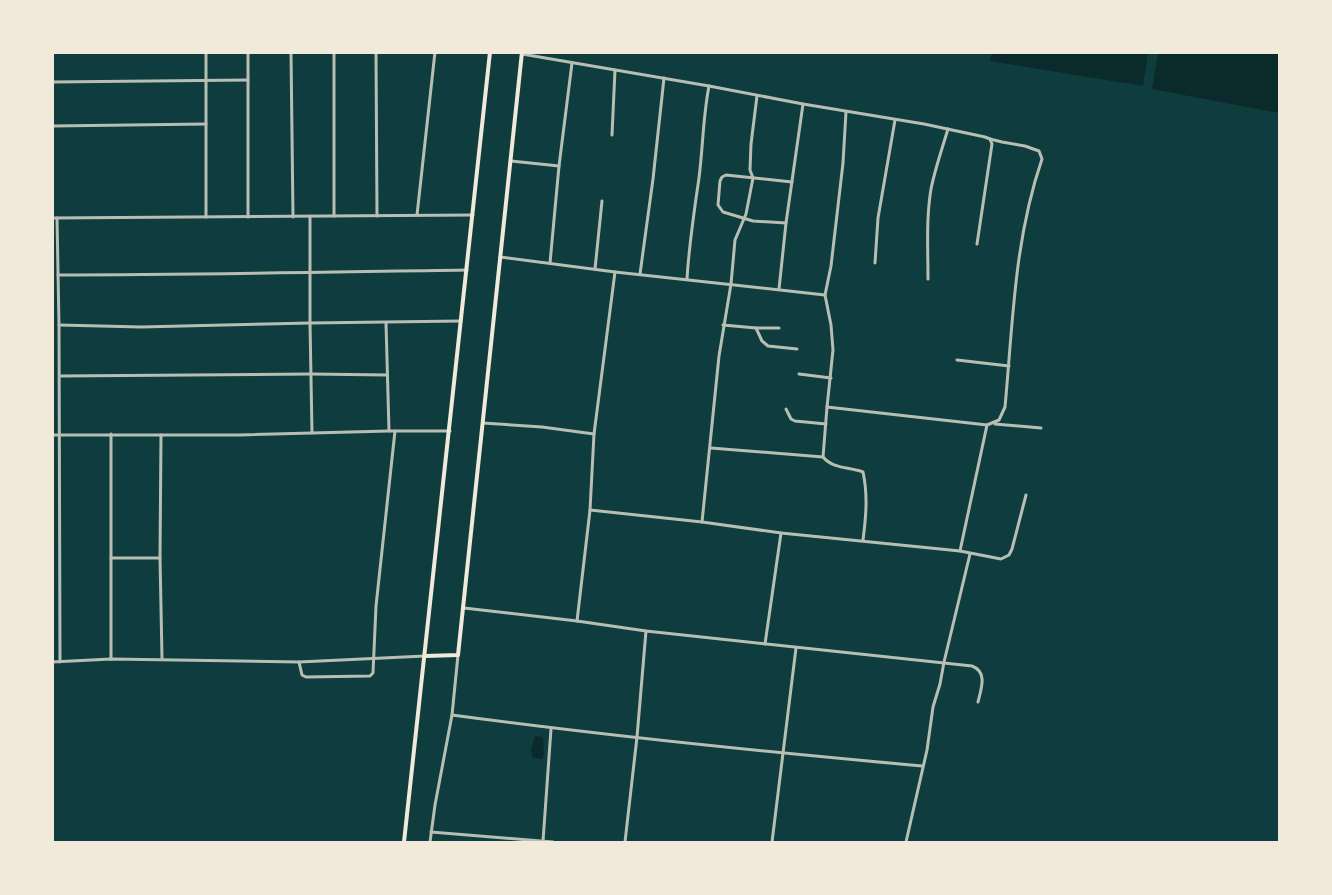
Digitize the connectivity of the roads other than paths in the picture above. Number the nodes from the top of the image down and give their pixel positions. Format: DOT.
graph roads {
  1 [pos="206,52"];
  2 [pos="248,52"];
  3 [pos="291,52"];
  4 [pos="334,52"];
  5 [pos="376,52"];
  6 [pos="435,52"];
  7 [pos="490,52"];
  8 [pos="522,53"];
  9 [pos="572,63"];
  10 [pos="615,70"];
  11 [pos="664,78"];
  12 [pos="206,79"];
  13 [pos="248,80"];
  14 [pos="52,82"];
  15 [pos="709,86"];
  16 [pos="757,96"];
  17 [pos="803,104"];
  18 [pos="846,112"];
  19 [pos="895,120"];
  20 [pos="206,123"];
  21 [pos="52,126"];
  22 [pos="948,129"];
  23 [pos="612,135"];
  24 [pos="990,139"];
  25 [pos="511,161"];
  26 [pos="559,166"];
  27 [pos="753,178"];
  28 [pos="792,182"];
  29 [pos="602,201"];
  30 [pos="417,215"];
  31 [pos="473,215"];
  32 [pos="310,216"];
  33 [pos="334,216"];
  34 [pos="377,216"];
  35 [pos="206,217"];
  36 [pos="248,217"];
  37 [pos="293,217"];
  38 [pos="55,218"];
  39 [pos="744,219"];
  40 [pos="786,223"];
  41 [pos="976,244"];
  42 [pos="500,257"];
  43 [pos="550,263"];
  44 [pos="875,263"];
  45 [pos="595,269"];
  46 [pos="467,270"];
  47 [pos="311,272"];
  48 [pos="615,272"];
  49 [pos="640,274"];
  50 [pos="58,275"];
  51 [pos="687,279"];
  52 [pos="928,279"];
  53 [pos="731,284"];
  54 [pos="779,289"];
  55 [pos="825,295"];
  56 [pos="461,321"];
  57 [pos="310,322"];
  58 [pos="386,322"];
  59 [pos="59,325"];
  60 [pos="723,326"];
  61 [pos="756,328"];
  62 [pos="779,328"];
  63 [pos="797,349"];
  64 [pos="957,360"];
  65 [pos="1009,366"];
  66 [pos="311,374"];
  67 [pos="799,374"];
  68 [pos="387,375"];
  69 [pos="60,376"];
  70 [pos="831,378"];
  71 [pos="827,407"];
  72 [pos="786,409"];
  73 [pos="483,423"];
  74 [pos="993,423"];
  75 [pos="826,424"];
  76 [pos="987,425"];
  77 [pos="1041,428"];
  78 [pos="450,430"];
  79 [pos="389,431"];
  80 [pos="395,431"];
  81 [pos="312,433"];
  82 [pos="111,434"];
  83 [pos="594,434"];
  84 [pos="52,435"];
  85 [pos="60,435"];
  86 [pos="161,435"];
  87 [pos="711,448"];
  88 [pos="823,457"];
  89 [pos="1026,495"];
  90 [pos="590,510"];
  91 [pos="702,522"];
  92 [pos="781,533"];
  93 [pos="864,540"];
  94 [pos="960,551"];
  95 [pos="970,554"];
  96 [pos="111,558"];
  97 [pos="160,558"];
  98 [pos="464,608"];
  99 [pos="577,621"];
  100 [pos="646,631"];
  101 [pos="765,644"];
  102 [pos="796,647"];
  103 [pos="458,655"];
  104 [pos="425,656"];
  105 [pos="373,658"];
  106 [pos="111,659"];
  107 [pos="162,659"];
  108 [pos="52,662"];
  109 [pos="60,662"];
  110 [pos="299,662"];
  111 [pos="944,662"];
  112 [pos="978,702"];
  113 [pos="452,715"];
  114 [pos="551,729"];
  115 [pos="637,737"];
  116 [pos="783,753"];
  117 [pos="922,766"];
  118 [pos="431,832"];
  119 [pos="543,842"];
  120 [pos="404,843"];
  121 [pos="430,843"];
  122 [pos="553,843"];
  123 [pos="625,843"];
  124 [pos="772,843"];
  125 [pos="906,843"];
  1 -- 12 [label="street"];
  2 -- 13 [label="street"];
  3 -- 37 [label="street"];
  4 -- 33 [label="street"];
  5 -- 34 [label="street"];
  6 -- 30 [label="street"];
  7 -- 31 [label="main road"];
  8 -- 9 [label="street"];
  8 -- 25 [label="main road"];
  9 -- 10 [label="street"];
  9 -- 26 [label="street"];
  10 -- 11 [label="street"];
  10 -- 23 [label="street"];
  11 -- 15 [label="street"];
  11 -- 49 [label="street"];
  12 -- 13 [label="street"];
  12 -- 14 [label="street"];
  12 -- 20 [label="street"];
  13 -- 36 [label="street"];
  15 -- 16 [label="street"];
  15 -- 51 [label="street"];
  16 -- 17 [label="street"];
  16 -- 27 [label="street"];
  17 -- 18 [label="street"];
  17 -- 28 [label="street"];
  18 -- 19 [label="street"];
  18 -- 55 [label="street"];
  19 -- 22 [label="street"];
  19 -- 44 [label="street"];
  20 -- 21 [label="street"];
  20 -- 35 [label="street"];
  22 -- 24 [label="street"];
  22 -- 52 [label="street"];
  24 -- 41 [label="street"];
  24 -- 65 [label="street"];
  25 -- 26 [label="street"];
  25 -- 42 [label="main road"];
  26 -- 43 [label="street"];
  27 -- 28 [label="street"];
  27 -- 39 [label="street"];
  27 -- 39 [label="street"];
  28 -- 40 [label="street"];
  29 -- 45 [label="street"];
  30 -- 31 [label="street"];
  30 -- 34 [label="street"];
  31 -- 46 [label="main road"];
  32 -- 33 [label="street"];
  32 -- 37 [label="street"];
  32 -- 47 [label="street"];
  33 -- 34 [label="street"];
  35 -- 36 [label="street"];
  35 -- 38 [label="street"];
  36 -- 37 [label="street"];
  38 -- 50 [label="street"];
  39 -- 40 [label="street"];
  39 -- 53 [label="street"];
  40 -- 54 [label="street"];
  42 -- 43 [label="street"];
  42 -- 73 [label="main road"];
  43 -- 45 [label="street"];
  45 -- 48 [label="street"];
  46 -- 47 [label="street"];
  46 -- 56 [label="main road"];
  47 -- 50 [label="street"];
  47 -- 57 [label="street"];
  48 -- 49 [label="street"];
  48 -- 83 [label="street"];
  49 -- 51 [label="street"];
  50 -- 59 [label="street"];
  51 -- 53 [label="street"];
  53 -- 54 [label="street"];
  53 -- 60 [label="street"];
  54 -- 55 [label="street"];
  55 -- 70 [label="street"];
  56 -- 58 [label="street"];
  56 -- 78 [label="main road"];
  57 -- 58 [label="street"];
  57 -- 59 [label="street"];
  57 -- 66 [label="street"];
  58 -- 68 [label="street"];
  59 -- 69 [label="street"];
  60 -- 61 [label="street"];
  60 -- 87 [label="street"];
  61 -- 62 [label="street"];
  61 -- 63 [label="street"];
  64 -- 65 [label="street"];
  65 -- 74 [label="street"];
  66 -- 68 [label="street"];
  66 -- 69 [label="street"];
  66 -- 81 [label="street"];
  67 -- 70 [label="street"];
  68 -- 79 [label="street"];
  69 -- 85 [label="street"];
  70 -- 71 [label="street"];
  71 -- 75 [label="street"];
  71 -- 76 [label="street"];
  72 -- 75 [label="street"];
  73 -- 83 [label="street"];
  73 -- 98 [label="main road"];
  74 -- 76 [label="street"];
  74 -- 77 [label="street"];
  75 -- 88 [label="street"];
  76 -- 94 [label="street"];
  78 -- 80 [label="street"];
  78 -- 104 [label="main road"];
  79 -- 80 [label="street"];
  79 -- 81 [label="street"];
  80 -- 105 [label="street"];
  81 -- 86 [label="street"];
  82 -- 85 [label="street"];
  82 -- 86 [label="street"];
  82 -- 96 [label="street"];
  83 -- 90 [label="street"];
  84 -- 85 [label="street"];
  85 -- 109 [label="street"];
  86 -- 97 [label="street"];
  87 -- 88 [label="street"];
  87 -- 91 [label="street"];
  88 -- 93 [label="street"];
  89 -- 95 [label="street"];
  90 -- 91 [label="street"];
  90 -- 99 [label="street"];
  91 -- 92 [label="street"];
  92 -- 93 [label="street"];
  92 -- 101 [label="street"];
  93 -- 94 [label="street"];
  94 -- 95 [label="street"];
  95 -- 111 [label="street"];
  96 -- 97 [label="street"];
  96 -- 106 [label="street"];
  97 -- 107 [label="street"];
  98 -- 99 [label="street"];
  98 -- 103 [label="main road"];
  99 -- 100 [label="street"];
  100 -- 101 [label="street"];
  100 -- 115 [label="street"];
  101 -- 102 [label="street"];
  102 -- 111 [label="street"];
  102 -- 116 [label="street"];
  103 -- 104 [label="main road"];
  103 -- 113 [label="street"];
  104 -- 105 [label="street"];
  104 -- 120 [label="main road"];
  105 -- 110 [label="street"];
  105 -- 110 [label="street"];
  106 -- 107 [label="street"];
  106 -- 109 [label="street"];
  107 -- 110 [label="street"];
  108 -- 109 [label="street"];
  111 -- 112 [label="street"];
  111 -- 117 [label="street"];
  113 -- 114 [label="street"];
  113 -- 118 [label="street"];
  114 -- 115 [label="street"];
  114 -- 119 [label="street"];
  115 -- 116 [label="street"];
  115 -- 123 [label="street"];
  116 -- 117 [label="street"];
  116 -- 124 [label="street"];
  117 -- 125 [label="street"];
  118 -- 119 [label="street"];
  118 -- 121 [label="street"];
  119 -- 122 [label="street"];
}
